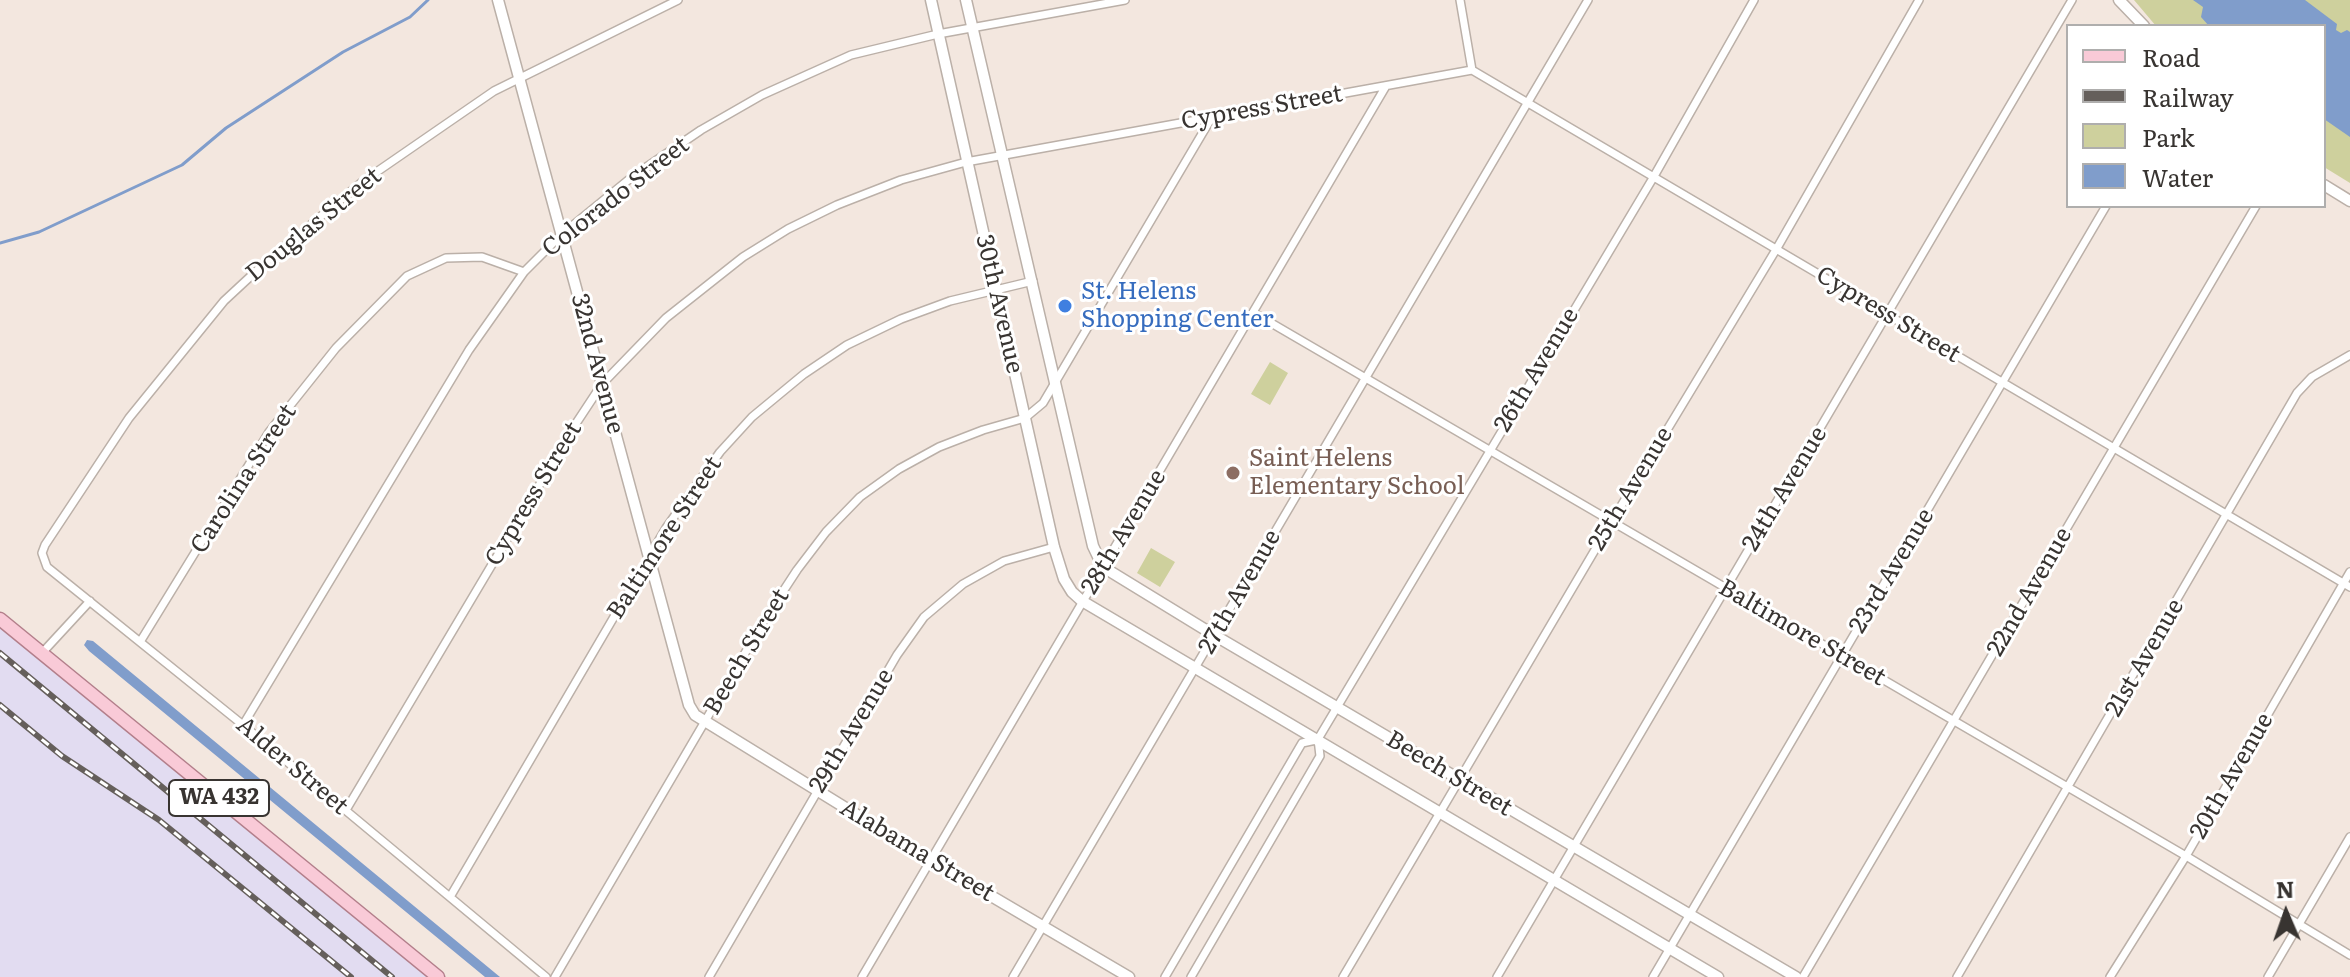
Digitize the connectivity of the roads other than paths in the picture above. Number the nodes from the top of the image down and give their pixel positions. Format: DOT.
graph roads {
  1 [pos="498,0"];
  2 [pos="678,0"];
  3 [pos="931,0"];
  4 [pos="966,0"];
  5 [pos="1125,0"];
  6 [pos="1460,0"];
  7 [pos="1588,0"];
  8 [pos="1754,0"];
  9 [pos="1919,0"];
  10 [pos="2072,0"];
  11 [pos="2119,0"];
  12 [pos="2142,24"];
  13 [pos="973,27"];
  14 [pos="938,34"];
  15 [pos="1472,70"];
  16 [pos="518,78"];
  17 [pos="1386,86"];
  18 [pos="1528,102"];
  19 [pos="1212,117"];
  20 [pos="1003,154"];
  21 [pos="966,162"];
  22 [pos="1653,178"];
  23 [pos="2326,186"];
  24 [pos="2350,201"];
  25 [pos="2105,208"];
  26 [pos="2255,208"];
  27 [pos="561,235"];
  28 [pos="1777,248"];
  29 [pos="524,272"];
  30 [pos="1033,281"];
  31 [pos="997,289"];
  32 [pos="1254,313"];
  33 [pos="1889,314"];
  34 [pos="2350,355"];
  35 [pos="1366,377"];
  36 [pos="1056,381"];
  37 [pos="602,384"];
  38 [pos="2003,384"];
  39 [pos="1025,418"];
  40 [pos="1489,449"];
  41 [pos="2114,449"];
  42 [pos="2229,514"];
  43 [pos="1612,521"];
  44 [pos="1054,547"];
  45 [pos="42,553"];
  46 [pos="649,556"];
  47 [pos="1103,567"];
  48 [pos="2350,572"];
  49 [pos="2347,585"];
  50 [pos="1725,588"];
  51 [pos="90,601"];
  52 [pos="1082,601"];
  53 [pos="0,619"];
  54 [pos="1214,635"];
  55 [pos="140,642"];
  56 [pos="42,653"];
  57 [pos="1842,656"];
  58 [pos="1195,667"];
  59 [pos="1337,707"];
  60 [pos="1954,723"];
  61 [pos="705,724"];
  62 [pos="243,725"];
  63 [pos="1318,739"];
  64 [pos="1459,779"];
  65 [pos="2068,789"];
  66 [pos="817,792"];
  67 [pos="346,810"];
  68 [pos="1441,812"];
  69 [pos="2350,837"];
  70 [pos="1572,846"];
  71 [pos="2186,856"];
  72 [pos="930,860"];
  73 [pos="1552,880"];
  74 [pos="450,897"];
  75 [pos="1689,914"];
  76 [pos="2298,924"];
  77 [pos="1043,926"];
  78 [pos="1669,948"];
  79 [pos="2350,955"];
  80 [pos="438,977"];
  81 [pos="546,977"];
  82 [pos="555,977"];
  83 [pos="709,977"];
  84 [pos="862,977"];
  85 [pos="1013,977"];
  86 [pos="1129,977"];
  87 [pos="1165,977"];
  88 [pos="1191,977"];
  89 [pos="1343,977"];
  90 [pos="1497,977"];
  91 [pos="1653,977"];
  92 [pos="1718,977"];
  93 [pos="1796,977"];
  94 [pos="1803,977"];
  95 [pos="1957,977"];
  96 [pos="2110,977"];
  97 [pos="2268,977"];
  1 -- 16 [label="street, 32nd Avenue"];
  2 -- 16 [label="street, Douglas Street"];
  3 -- 14 [label="street, 30th Avenue"];
  4 -- 13 [label="street, 30th Avenue"];
  5 -- 13 [label="street, Colorado Street"];
  6 -- 15 [label="street"];
  7 -- 18 [label="street, 27th Avenue"];
  8 -- 22 [label="street, 26th Avenue"];
  9 -- 28 [label="street, 25th Avenue"];
  10 -- 33 [label="street, 24th Avenue"];
  11 -- 12 [label="street"];
  13 -- 14 [label="street, Colorado Street"];
  13 -- 20 [label="street, 30th Avenue"];
  14 -- 21 [label="street, 30th Avenue"];
  14 -- 27 [label="street, Colorado Street"];
  15 -- 17 [label="street, Cypress Street"];
  15 -- 18 [label="street, Cypress Street"];
  16 -- 27 [label="street, 32nd Avenue"];
  16 -- 45 [label="street, Douglas Street"];
  17 -- 19 [label="street, Cypress Street"];
  17 -- 32 [label="street, 28th Avenue"];
  18 -- 22 [label="street, Cypress Street"];
  18 -- 35 [label="street, 27th Avenue"];
  19 -- 20 [label="street, Cypress Street"];
  19 -- 36 [label="street"];
  20 -- 21 [label="street, Cypress Street"];
  20 -- 30 [label="street, 30th Avenue"];
  21 -- 31 [label="street, 30th Avenue"];
  21 -- 37 [label="street, Cypress Street"];
  22 -- 28 [label="street, Cypress Street"];
  22 -- 40 [label="street, 26th Avenue"];
  23 -- 24 [label="street"];
  25 -- 38 [label="street, 23rd Avenue"];
  26 -- 41 [label="street, 22nd Avenue"];
  27 -- 29 [label="street, Colorado Street"];
  27 -- 37 [label="street, 32nd Avenue"];
  28 -- 33 [label="street, Cypress Street"];
  28 -- 43 [label="street, 25th Avenue"];
  29 -- 55 [label="street, Carolina Street"];
  29 -- 62 [label="street, Colorado Street"];
  30 -- 31 [label="street, Baltimore Street"];
  30 -- 36 [label="street, 30th Avenue"];
  31 -- 39 [label="street, 30th Avenue"];
  31 -- 46 [label="street, Baltimore Street"];
  32 -- 35 [label="street, Baltimore Street"];
  32 -- 47 [label="street, 28th Avenue"];
  33 -- 38 [label="street, Cypress Street"];
  33 -- 50 [label="street, 24th Avenue"];
  34 -- 42 [label="street, 21st Avenue"];
  35 -- 40 [label="street, Baltimore Street"];
  35 -- 54 [label="street, 27th Avenue"];
  36 -- 39 [label="street"];
  36 -- 47 [label="street, 30th Avenue"];
  37 -- 46 [label="street, 32nd Avenue"];
  37 -- 67 [label="street, Cypress Street"];
  38 -- 41 [label="street, Cypress Street"];
  38 -- 57 [label="street, 23rd Avenue"];
  39 -- 44 [label="street, 30th Avenue"];
  39 -- 61 [label="street, Beech Street"];
  40 -- 43 [label="street, Baltimore Street"];
  40 -- 59 [label="street, 26th Avenue"];
  41 -- 42 [label="street, Cypress Street"];
  41 -- 60 [label="street, 22nd Avenue"];
  42 -- 49 [label="street, Cypress Street"];
  42 -- 65 [label="street, 21st Avenue"];
  43 -- 50 [label="street, Baltimore Street"];
  43 -- 64 [label="street, 25th Avenue"];
  44 -- 52 [label="street, 30th Avenue"];
  44 -- 66 [label="street, 29th Avenue"];
  45 -- 51 [label="street, Alder Street"];
  46 -- 61 [label="street, 32nd Avenue"];
  46 -- 74 [label="street, Baltimore Street"];
  47 -- 52 [label="street, 28th Avenue"];
  47 -- 54 [label="street, Beech Street"];
  48 -- 49 [label="street, 20th Avenue"];
  49 -- 71 [label="street, 20th Avenue"];
  50 -- 57 [label="street, Baltimore Street"];
  50 -- 70 [label="street, 24th Avenue"];
  51 -- 55 [label="street, Alder Street"];
  51 -- 56 [label="street"];
  52 -- 58 [label="street, Beech Street"];
  52 -- 72 [label="street, 28th Avenue"];
  53 -- 56 [label="main road, WA 432"];
  54 -- 58 [label="street, 27th Avenue"];
  54 -- 59 [label="street, Beech Street"];
  55 -- 62 [label="street, Alder Street"];
  56 -- 80 [label="main road, WA 432"];
  57 -- 60 [label="street, Baltimore Street"];
  57 -- 75 [label="street, 23rd Avenue"];
  58 -- 63 [label="street, Beech Street"];
  58 -- 77 [label="street, 27th Avenue"];
  59 -- 63 [label="street, 26th Avenue"];
  59 -- 64 [label="street, Beech Street"];
  60 -- 65 [label="street, Baltimore Street"];
  60 -- 94 [label="street, 22nd Avenue"];
  61 -- 66 [label="street, Alabama Street"];
  61 -- 82 [label="street, Beech Street"];
  62 -- 67 [label="street, Alder Street"];
  63 -- 68 [label="street, Beech Street"];
  63 -- 87 [label="street, 26th Avenue"];
  63 -- 88 [label="street, 26th Avenue"];
  64 -- 68 [label="street, 25th Avenue"];
  64 -- 70 [label="street, Beech Street"];
  65 -- 71 [label="street, Baltimore Street"];
  65 -- 95 [label="street, 21st Avenue"];
  66 -- 72 [label="street, Alabama Street"];
  66 -- 83 [label="street, 29th Avenue"];
  67 -- 74 [label="street, Alder Street"];
  68 -- 73 [label="street, Beech Street"];
  68 -- 89 [label="street, 25th Avenue"];
  69 -- 76 [label="street"];
  70 -- 73 [label="street, 24th Avenue"];
  70 -- 75 [label="street, Beech Street"];
  71 -- 76 [label="street, Baltimore Street"];
  71 -- 96 [label="street, 20th Avenue"];
  72 -- 77 [label="street, Alabama Street"];
  72 -- 84 [label="street, 28th Avenue"];
  73 -- 78 [label="street, Beech Street"];
  73 -- 90 [label="street, 24th Avenue"];
  74 -- 81 [label="street, Alder Street"];
  75 -- 78 [label="street, 23rd Avenue"];
  75 -- 93 [label="street, Beech Street"];
  76 -- 79 [label="street, Baltimore Street"];
  76 -- 97 [label="street"];
  77 -- 85 [label="street, 27th Avenue"];
  77 -- 86 [label="street, Alabama Street"];
  78 -- 91 [label="street, 23rd Avenue"];
  78 -- 92 [label="street, Beech Street"];
}
